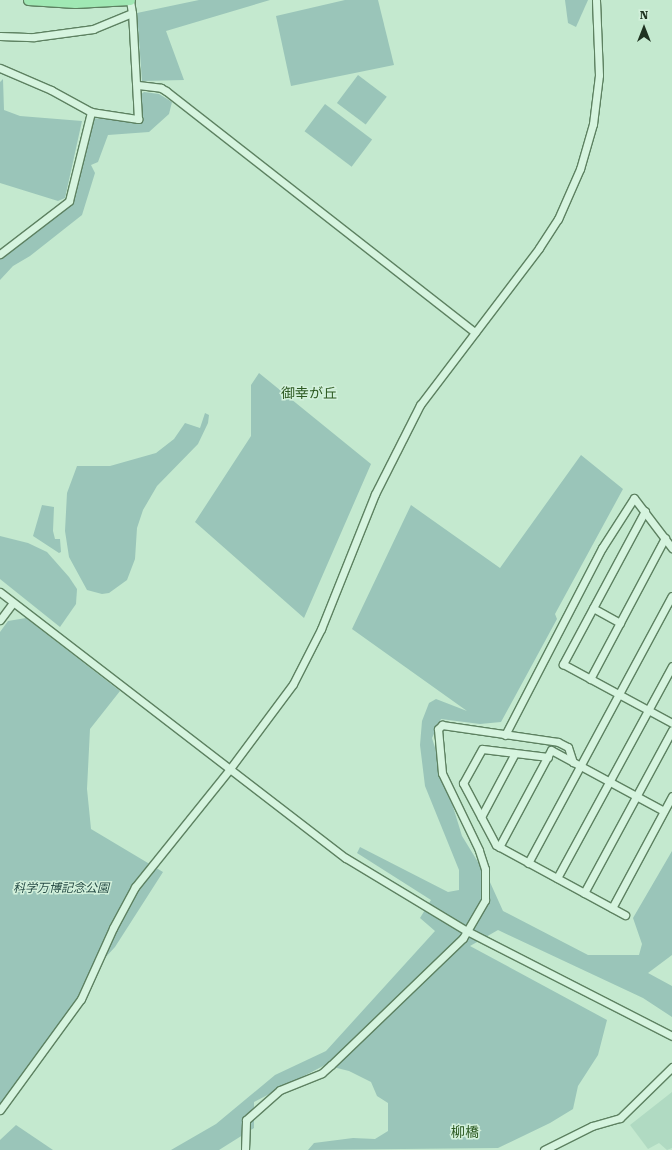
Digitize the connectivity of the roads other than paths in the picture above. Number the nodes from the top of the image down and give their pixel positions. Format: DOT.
graph roads {
  1 [pos="28,0"];
  2 [pos="130,0"];
  3 [pos="596,0"];
  4 [pos="132,13"];
  5 [pos="0,36"];
  6 [pos="0,68"];
  7 [pos="138,85"];
  8 [pos="91,112"];
  9 [pos="0,254"];
  10 [pos="475,332"];
  11 [pos="645,511"];
  12 [pos="665,538"];
  13 [pos="672,548"];
  14 [pos="0,592"];
  15 [pos="672,596"];
  16 [pos="13,603"];
  17 [pos="594,608"];
  18 [pos="0,620"];
  19 [pos="620,623"];
  20 [pos="672,666"];
  21 [pos="590,678"];
  22 [pos="619,694"];
  23 [pos="648,710"];
  24 [pos="672,722"];
  25 [pos="672,730"];
  26 [pos="506,735"];
  27 [pos="515,752"];
  28 [pos="548,756"];
  29 [pos="577,764"];
  30 [pos="229,770"];
  31 [pos="609,782"];
  32 [pos="636,796"];
  33 [pos="672,796"];
  34 [pos="664,811"];
  35 [pos="481,817"];
  36 [pos="499,847"];
  37 [pos="528,863"];
  38 [pos="557,878"];
  39 [pos="584,893"];
  40 [pos="612,908"];
  41 [pos="625,916"];
  42 [pos="468,931"];
  43 [pos="672,1036"];
  44 [pos="672,1067"];
  45 [pos="0,1110"];
  46 [pos="244,1150"];
  47 [pos="544,1150"];
  1 -- 2 [label="main road"];
  2 -- 4 [label="street"];
  3 -- 10 [label="street"];
  4 -- 5 [label="street"];
  4 -- 7 [label="street"];
  6 -- 8 [label="street"];
  7 -- 8 [label="street"];
  7 -- 10 [label="street"];
  8 -- 9 [label="street"];
  10 -- 30 [label="street"];
  11 -- 12 [label="street"];
  11 -- 17 [label="street"];
  11 -- 26 [label="street"];
  12 -- 13 [label="street"];
  12 -- 19 [label="street"];
  14 -- 16 [label="street"];
  15 -- 22 [label="street"];
  16 -- 18 [label="street"];
  16 -- 30 [label="street"];
  17 -- 19 [label="street"];
  17 -- 21 [label="street"];
  19 -- 21 [label="street"];
  20 -- 23 [label="street"];
  21 -- 22 [label="street"];
  22 -- 23 [label="street"];
  22 -- 29 [label="street"];
  23 -- 24 [label="street"];
  23 -- 31 [label="street"];
  25 -- 32 [label="street"];
  26 -- 29 [label="street"];
  26 -- 42 [label="street"];
  27 -- 28 [label="street"];
  27 -- 35 [label="street"];
  27 -- 35 [label="street"];
  28 -- 29 [label="street"];
  28 -- 36 [label="street"];
  29 -- 31 [label="street"];
  29 -- 37 [label="street"];
  30 -- 42 [label="street"];
  30 -- 45 [label="street"];
  31 -- 32 [label="street"];
  31 -- 38 [label="street"];
  32 -- 34 [label="street"];
  32 -- 39 [label="street"];
  33 -- 34 [label="street"];
  34 -- 40 [label="street"];
  35 -- 36 [label="street"];
  36 -- 37 [label="street"];
  37 -- 38 [label="street"];
  38 -- 39 [label="street"];
  39 -- 40 [label="street"];
  40 -- 41 [label="street"];
  42 -- 43 [label="street"];
  42 -- 46 [label="street"];
  44 -- 47 [label="street"];
}
